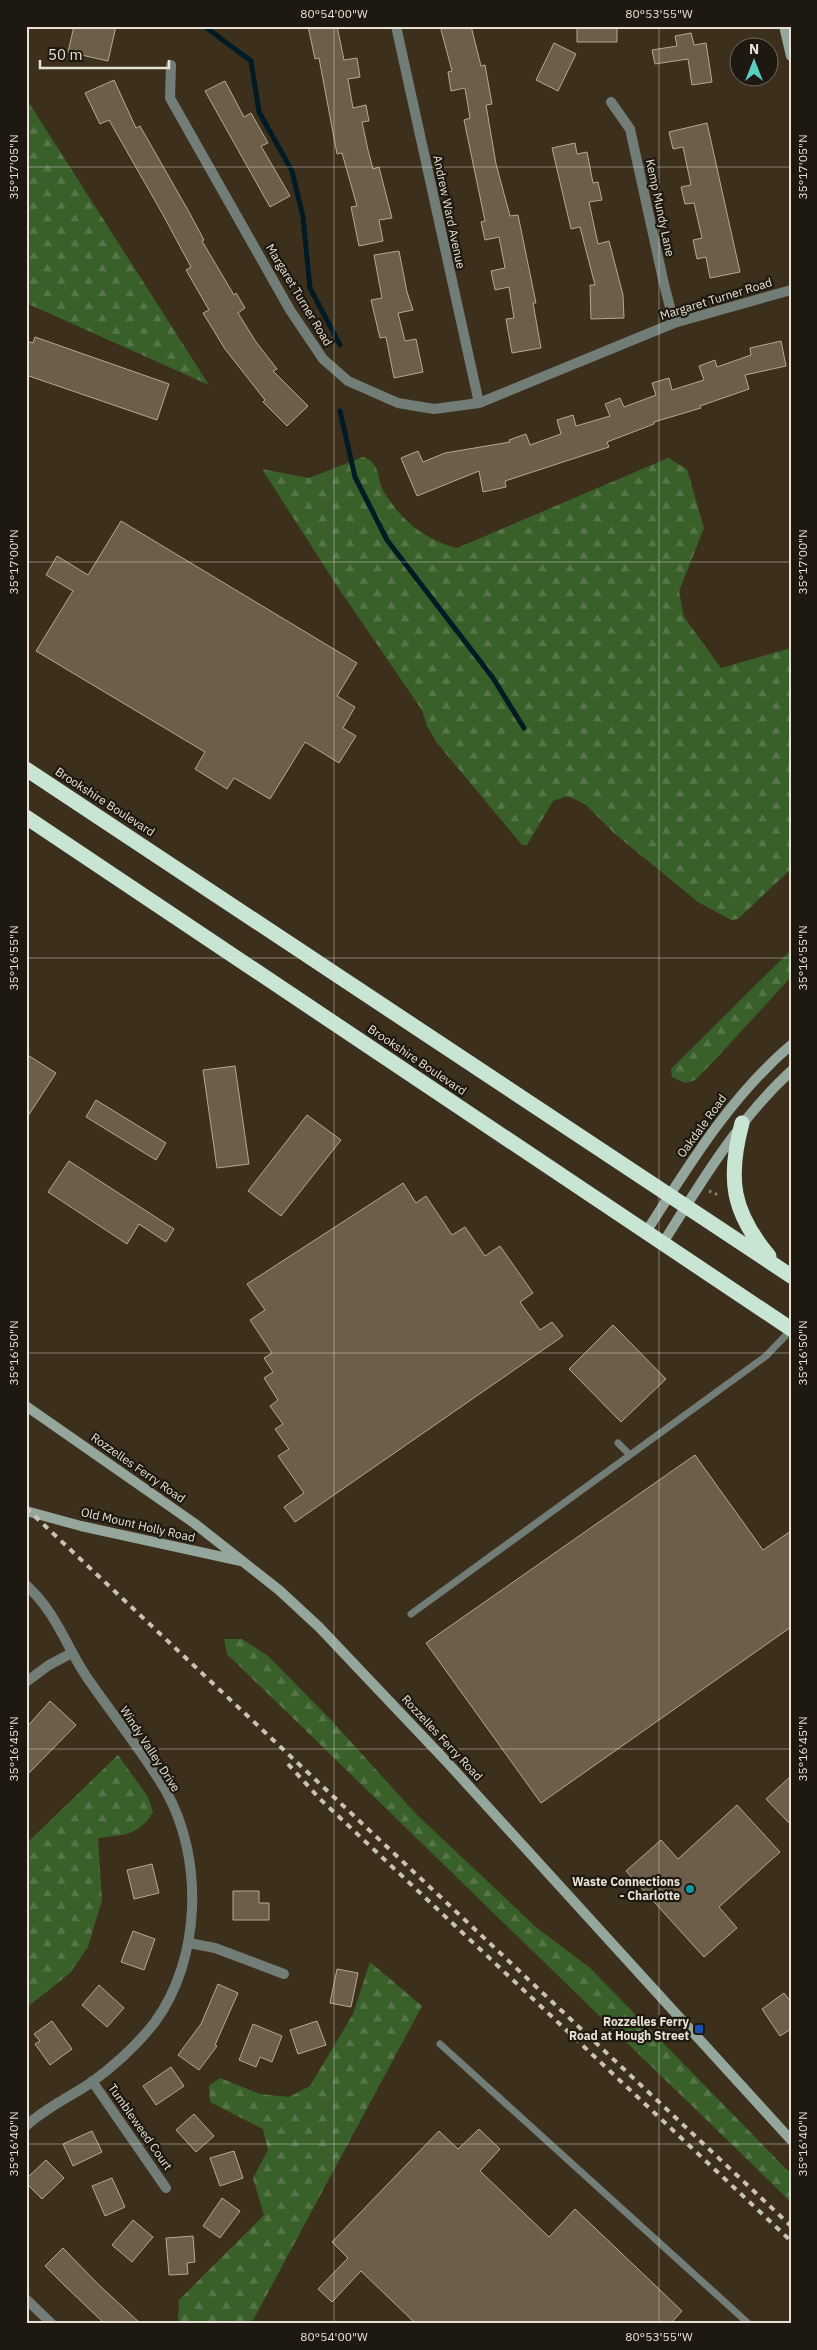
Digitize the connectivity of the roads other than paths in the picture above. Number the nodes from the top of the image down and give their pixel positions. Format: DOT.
graph roads {
  1 [pos="396,26"];
  2 [pos="784,26"];
  3 [pos="791,56"];
  4 [pos="172,65"];
  5 [pos="611,102"];
  6 [pos="791,290"];
  7 [pos="674,323"];
  8 [pos="478,404"];
  9 [pos="26,769"];
  10 [pos="26,817"];
  11 [pos="791,1045"];
  12 [pos="791,1071"];
  13 [pos="742,1123"];
  14 [pos="670,1194"];
  15 [pos="686,1206"];
  16 [pos="646,1232"];
  17 [pos="662,1243"];
  18 [pos="785,1272"];
  19 [pos="791,1329"];
  20 [pos="26,1406"];
  21 [pos="618,1443"];
  22 [pos="630,1455"];
  23 [pos="26,1511"];
  24 [pos="244,1562"];
  25 [pos="26,1585"];
  26 [pos="411,1614"];
  27 [pos="72,1653"];
  28 [pos="26,1682"];
  29 [pos="189,1943"];
  30 [pos="284,1974"];
  31 [pos="440,2044"];
  32 [pos="92,2081"];
  33 [pos="26,2126"];
  34 [pos="791,2140"];
  35 [pos="166,2188"];
  36 [pos="26,2299"];
  37 [pos="52,2324"];
  38 [pos="750,2324"];
  1 -- 8 [label="street, Andrew Ward Avenue"];
  2 -- 3 [label="street"];
  4 -- 8 [label="street, Margaret Turner Road"];
  5 -- 7 [label="street, Kemp Mundy Lane"];
  6 -- 7 [label="street, Margaret Turner Road"];
  7 -- 8 [label="street, Margaret Turner Road"];
  9 -- 14 [label="highway, Brookshire Boulevard"];
  10 -- 16 [label="highway, Brookshire Boulevard"];
  11 -- 14 [label="street, Oakdale Road"];
  12 -- 13 [label="street"];
  13 -- 15 [label="street"];
  13 -- 18 [label="highway"];
  14 -- 15 [label="highway, Brookshire Boulevard"];
  14 -- 16 [label="street, Oakdale Road"];
  15 -- 17 [label="street"];
  15 -- 18 [label="highway, Brookshire Boulevard"];
  16 -- 17 [label="highway, Brookshire Boulevard"];
  17 -- 19 [label="highway, Brookshire Boulevard"];
  19 -- 22 [label="lane"];
  20 -- 24 [label="street, Rozzelles Ferry Road"];
  21 -- 22 [label="lane"];
  22 -- 26 [label="lane"];
  23 -- 24 [label="street, Old Mount Holly Road"];
  24 -- 34 [label="street, Rozzelles Ferry Road"];
  25 -- 27 [label="street, Windy Valley Drive"];
  27 -- 28 [label="street"];
  27 -- 29 [label="street, Windy Valley Drive"];
  29 -- 30 [label="street"];
  29 -- 32 [label="street, Windy Valley Drive"];
  31 -- 38 [label="lane"];
  32 -- 33 [label="street, Windy Valley Drive"];
  32 -- 35 [label="street, Tumbleweed Court"];
  36 -- 37 [label="street"];
}
